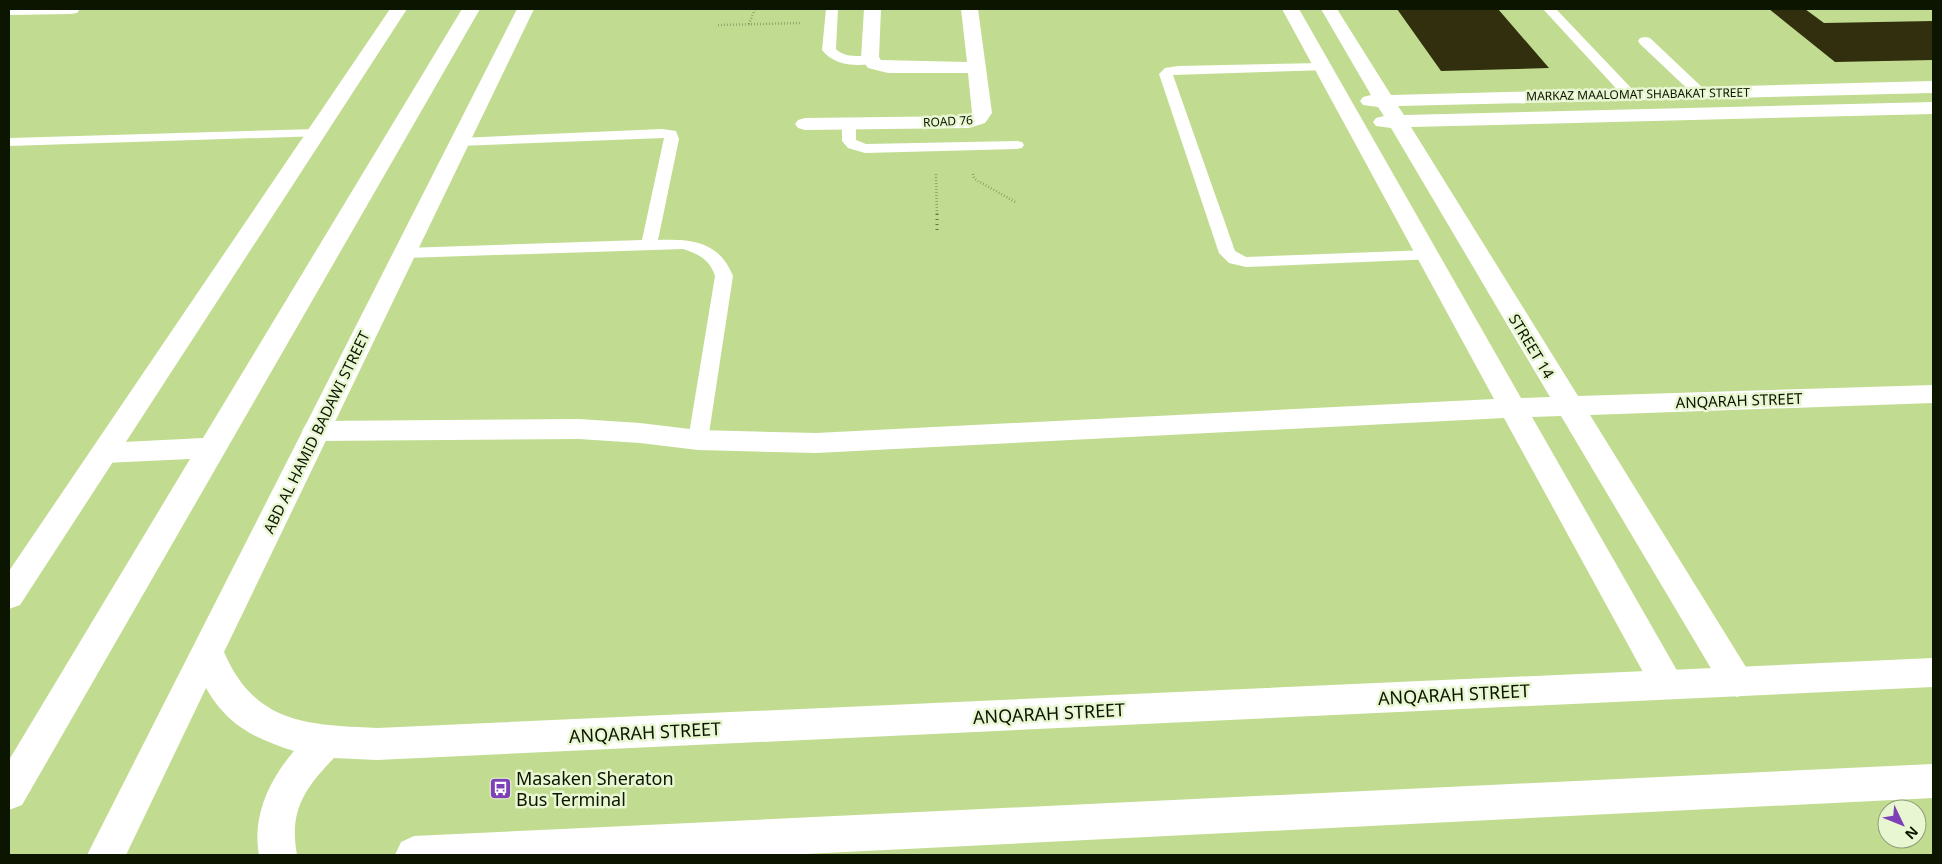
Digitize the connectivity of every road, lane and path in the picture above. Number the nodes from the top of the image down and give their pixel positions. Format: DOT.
graph roads {
  1 [pos="71,9"];
  2 [pos="398,9"];
  3 [pos="471,9"];
  4 [pos="526,9"];
  5 [pos="755,9"];
  6 [pos="872,9"];
  7 [pos="970,9"];
  8 [pos="1290,9"];
  9 [pos="1329,9"];
  10 [pos="1549,9"];
  11 [pos="9,10"];
  12 [pos="832,16"];
  13 [pos="718,24"];
  14 [pos="749,24"];
  15 [pos="1645,41"];
  16 [pos="870,60"];
  17 [pos="1323,66"];
  18 [pos="976,68"];
  19 [pos="1933,87"];
  20 [pos="1700,93"];
  21 [pos="1629,94"];
  22 [pos="1385,100"];
  23 [pos="1933,108"];
  24 [pos="1348,112"];
  25 [pos="1398,122"];
  26 [pos="848,123"];
  27 [pos="805,124"];
  28 [pos="316,133"];
  29 [pos="10,142"];
  30 [pos="459,142"];
  31 [pos="1017,145"];
  32 [pos="974,146"];
  33 [pos="936,147"];
  34 [pos="1017,202"];
  35 [pos="937,234"];
  36 [pos="649,245"];
  37 [pos="405,253"];
  38 [pos="1428,255"];
  39 [pos="1933,394"];
  40 [pos="1569,406"];
  41 [pos="1514,408"];
  42 [pos="316,431"];
  43 [pos="698,440"];
  44 [pos="212,448"];
  45 [pos="104,453"];
  46 [pos="9,596"];
  47 [pos="207,651"];
  48 [pos="1933,673"];
  49 [pos="1736,682"];
  50 [pos="1667,684"];
  51 [pos="325,742"];
  52 [pos="1933,781"];
  53 [pos="9,793"];
  54 [pos="106,855"];
  55 [pos="278,855"];
  56 [pos="414,855"];
  1 -- 11 [label="street"];
  2 -- 28 [label="street"];
  3 -- 44 [label="street"];
  4 -- 30 [label="street, ABD AL HAMID BADAWI STREET"];
  5 -- 14 [label="path"];
  6 -- 16 [label="street"];
  7 -- 18 [label="street, ROAD 76"];
  8 -- 17 [label="street"];
  9 -- 22 [label="street, STREET 14"];
  10 -- 21 [label="lane"];
  12 -- 14 [label="path"];
  12 -- 16 [label="lane"];
  13 -- 14 [label="path"];
  15 -- 20 [label="lane"];
  16 -- 18 [label="street"];
  17 -- 24 [label="street"];
  17 -- 38 [label="lane"];
  18 -- 26 [label="street, ROAD 76"];
  19 -- 20 [label="street, MARKAZ MAALOMAT SHABAKAT STREET"];
  20 -- 21 [label="street, MARKAZ MAALOMAT SHABAKAT STREET"];
  21 -- 22 [label="street, MARKAZ MAALOMAT SHABAKAT STREET"];
  22 -- 24 [label="street, MARKAZ MAALOMAT SHABAKAT STREET"];
  22 -- 25 [label="street, STREET 14"];
  23 -- 25 [label="street, MARKAZ MAALOMAT SHABAKAT STREET"];
  24 -- 25 [label="street, MARKAZ MAALOMAT SHABAKAT STREET"];
  24 -- 38 [label="street"];
  25 -- 40 [label="street, STREET 14"];
  26 -- 27 [label="street, ROAD 76"];
  26 -- 33 [label="lane"];
  28 -- 29 [label="lane"];
  28 -- 45 [label="street"];
  30 -- 36 [label="lane"];
  30 -- 37 [label="street, ABD AL HAMID BADAWI STREET"];
  31 -- 32 [label="lane"];
  32 -- 33 [label="lane"];
  32 -- 34 [label="path"];
  33 -- 35 [label="path"];
  36 -- 37 [label="lane"];
  36 -- 43 [label="lane"];
  37 -- 42 [label="street, ABD AL HAMID BADAWI STREET"];
  38 -- 41 [label="street"];
  39 -- 40 [label="street, ANQARAH STREET"];
  40 -- 41 [label="street, ANQARAH STREET"];
  40 -- 49 [label="street, STREET 14"];
  41 -- 43 [label="street, ANQARAH STREET"];
  41 -- 50 [label="street"];
  42 -- 43 [label="street, ANQARAH STREET"];
  42 -- 47 [label="street, ABD AL HAMID BADAWI STREET"];
  44 -- 45 [label="street"];
  44 -- 53 [label="street"];
  45 -- 46 [label="street"];
  47 -- 51 [label="street, ANQARAH STREET"];
  47 -- 54 [label="street, ABD AL HAMID BADAWI STREET"];
  48 -- 49 [label="street, ANQARAH STREET"];
  49 -- 50 [label="street, ANQARAH STREET"];
  50 -- 51 [label="street, ANQARAH STREET"];
  51 -- 55 [label="street"];
  52 -- 56 [label="street"];
}
